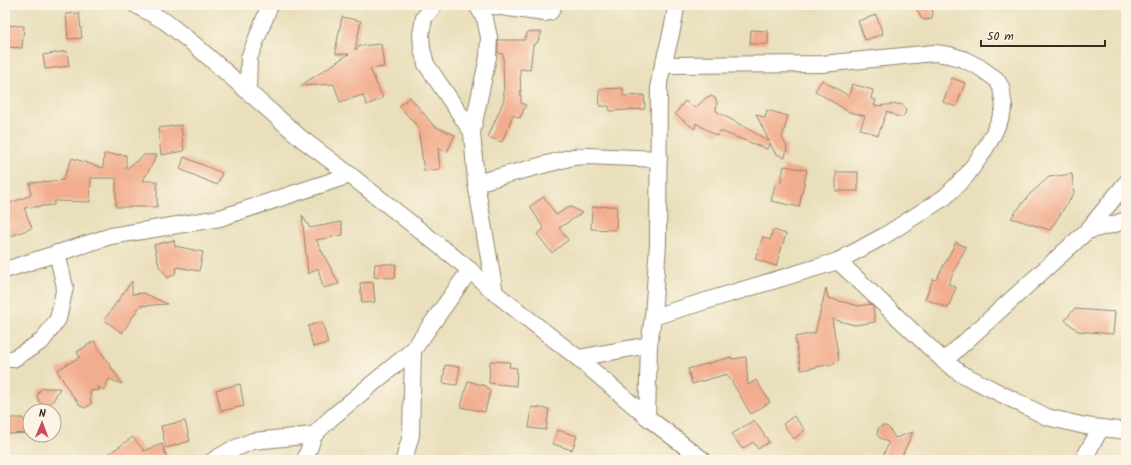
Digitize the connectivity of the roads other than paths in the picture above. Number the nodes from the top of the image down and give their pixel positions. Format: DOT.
graph roads {
  1 [pos="136,5"];
  2 [pos="270,5"];
  3 [pos="434,5"];
  4 [pos="477,5"];
  5 [pos="486,5"];
  6 [pos="554,5"];
  7 [pos="676,5"];
  8 [pos="662,65"];
  9 [pos="248,90"];
  10 [pos="472,132"];
  11 [pos="659,159"];
  12 [pos="350,175"];
  13 [pos="476,183"];
  14 [pos="1126,183"];
  15 [pos="1126,220"];
  16 [pos="1087,231"];
  17 [pos="57,253"];
  18 [pos="838,261"];
  19 [pos="5,270"];
  20 [pos="470,270"];
  21 [pos="495,293"];
  22 [pos="653,317"];
  23 [pos="649,345"];
  24 [pos="413,350"];
  25 [pos="578,358"];
  26 [pos="5,359"];
  27 [pos="944,362"];
  28 [pos="647,417"];
  29 [pos="1101,428"];
  30 [pos="1126,431"];
  31 [pos="314,435"];
  32 [pos="214,460"];
  33 [pos="305,460"];
  34 [pos="404,460"];
  35 [pos="703,460"];
  36 [pos="1083,460"];
  1 -- 9 [label="street"];
  2 -- 9 [label="street"];
  3 -- 10 [label="street"];
  4 -- 10 [label="street"];
  5 -- 6 [label="street"];
  7 -- 8 [label="street"];
  8 -- 11 [label="street"];
  8 -- 18 [label="street"];
  9 -- 12 [label="street"];
  10 -- 13 [label="street"];
  11 -- 13 [label="street"];
  11 -- 22 [label="street"];
  12 -- 17 [label="street"];
  12 -- 20 [label="street"];
  13 -- 21 [label="street"];
  14 -- 16 [label="street"];
  15 -- 16 [label="street"];
  16 -- 27 [label="street"];
  17 -- 19 [label="street"];
  17 -- 26 [label="street"];
  18 -- 22 [label="street"];
  18 -- 27 [label="street"];
  20 -- 21 [label="street"];
  20 -- 24 [label="street"];
  21 -- 25 [label="street"];
  22 -- 23 [label="street"];
  23 -- 25 [label="street"];
  23 -- 28 [label="street"];
  24 -- 31 [label="street"];
  24 -- 34 [label="street"];
  25 -- 28 [label="street"];
  27 -- 29 [label="street"];
  28 -- 35 [label="street"];
  29 -- 30 [label="street"];
  29 -- 36 [label="street"];
  31 -- 32 [label="street"];
  31 -- 33 [label="street"];
}
